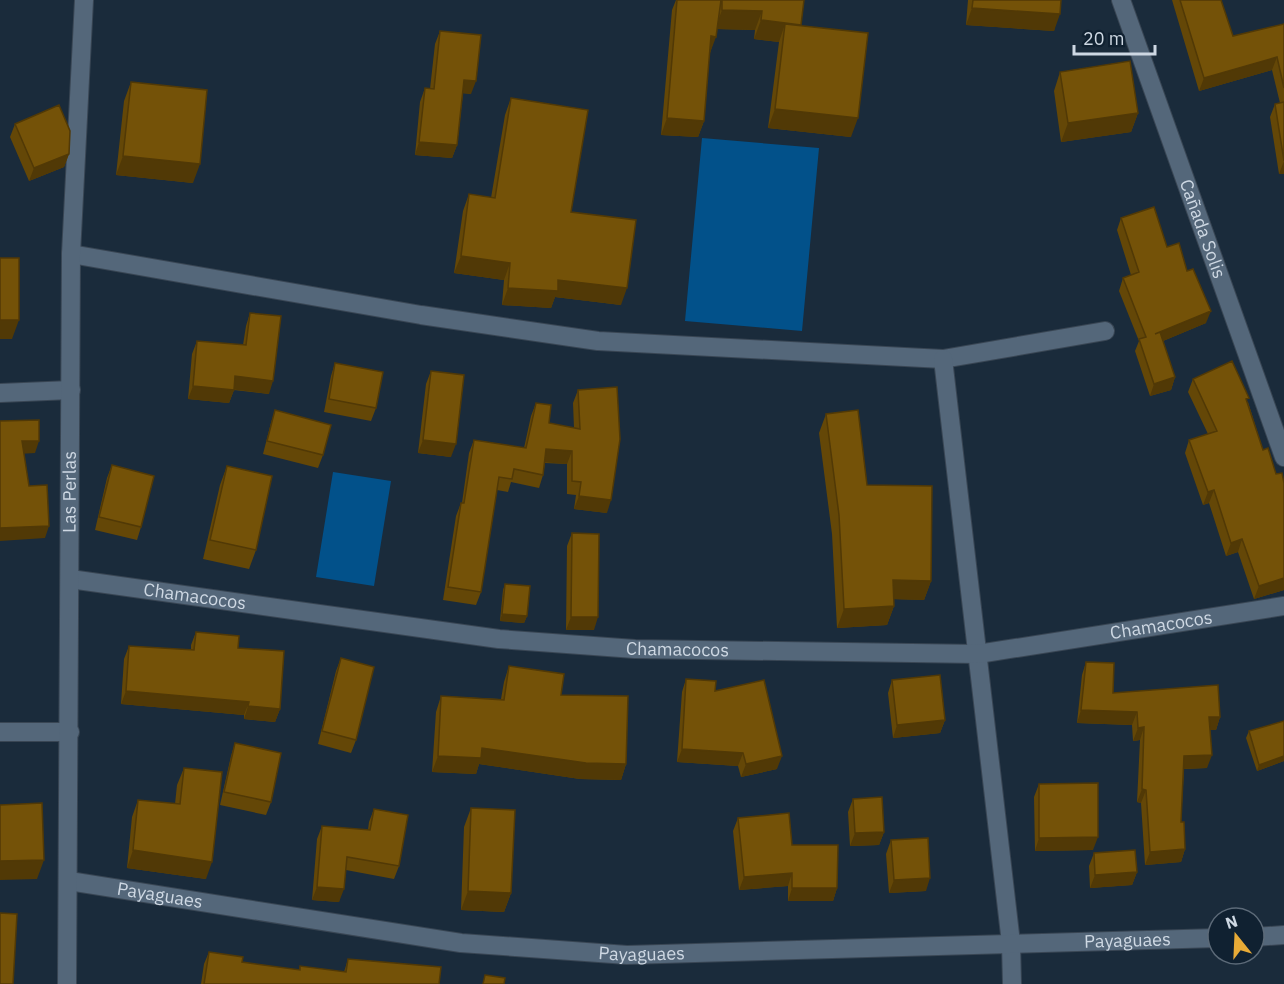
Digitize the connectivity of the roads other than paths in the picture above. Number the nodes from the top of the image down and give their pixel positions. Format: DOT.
graph roads {
  1 [pos="84,0"];
  2 [pos="1121,0"];
  3 [pos="71,254"];
  4 [pos="1105,331"];
  5 [pos="942,359"];
  6 [pos="70,390"];
  7 [pos="0,393"];
  8 [pos="1284,457"];
  9 [pos="70,579"];
  10 [pos="1284,606"];
  11 [pos="978,654"];
  12 [pos="0,732"];
  13 [pos="70,732"];
  14 [pos="69,881"];
  15 [pos="1284,935"];
  16 [pos="1266,936"];
  17 [pos="1206,938"];
  18 [pos="1011,943"];
  19 [pos="67,984"];
  20 [pos="1012,984"];
  1 -- 3 [label="street, Las Perlas"];
  2 -- 8 [label="street, Cañada Solis"];
  3 -- 5 [label="street"];
  3 -- 6 [label="street, Las Perlas"];
  4 -- 5 [label="street"];
  5 -- 11 [label="street"];
  6 -- 7 [label="street"];
  6 -- 9 [label="street, Las Perlas"];
  9 -- 11 [label="street, Chamacocos"];
  9 -- 13 [label="street, Las Perlas"];
  10 -- 11 [label="street, Chamacocos"];
  11 -- 18 [label="street"];
  12 -- 13 [label="street"];
  13 -- 14 [label="street, Las Perlas"];
  14 -- 18 [label="street, Payaguaes"];
  14 -- 19 [label="street, Las Perlas"];
  15 -- 16 [label="street"];
  17 -- 18 [label="street, Payaguaes"];
  18 -- 20 [label="street"];
}
